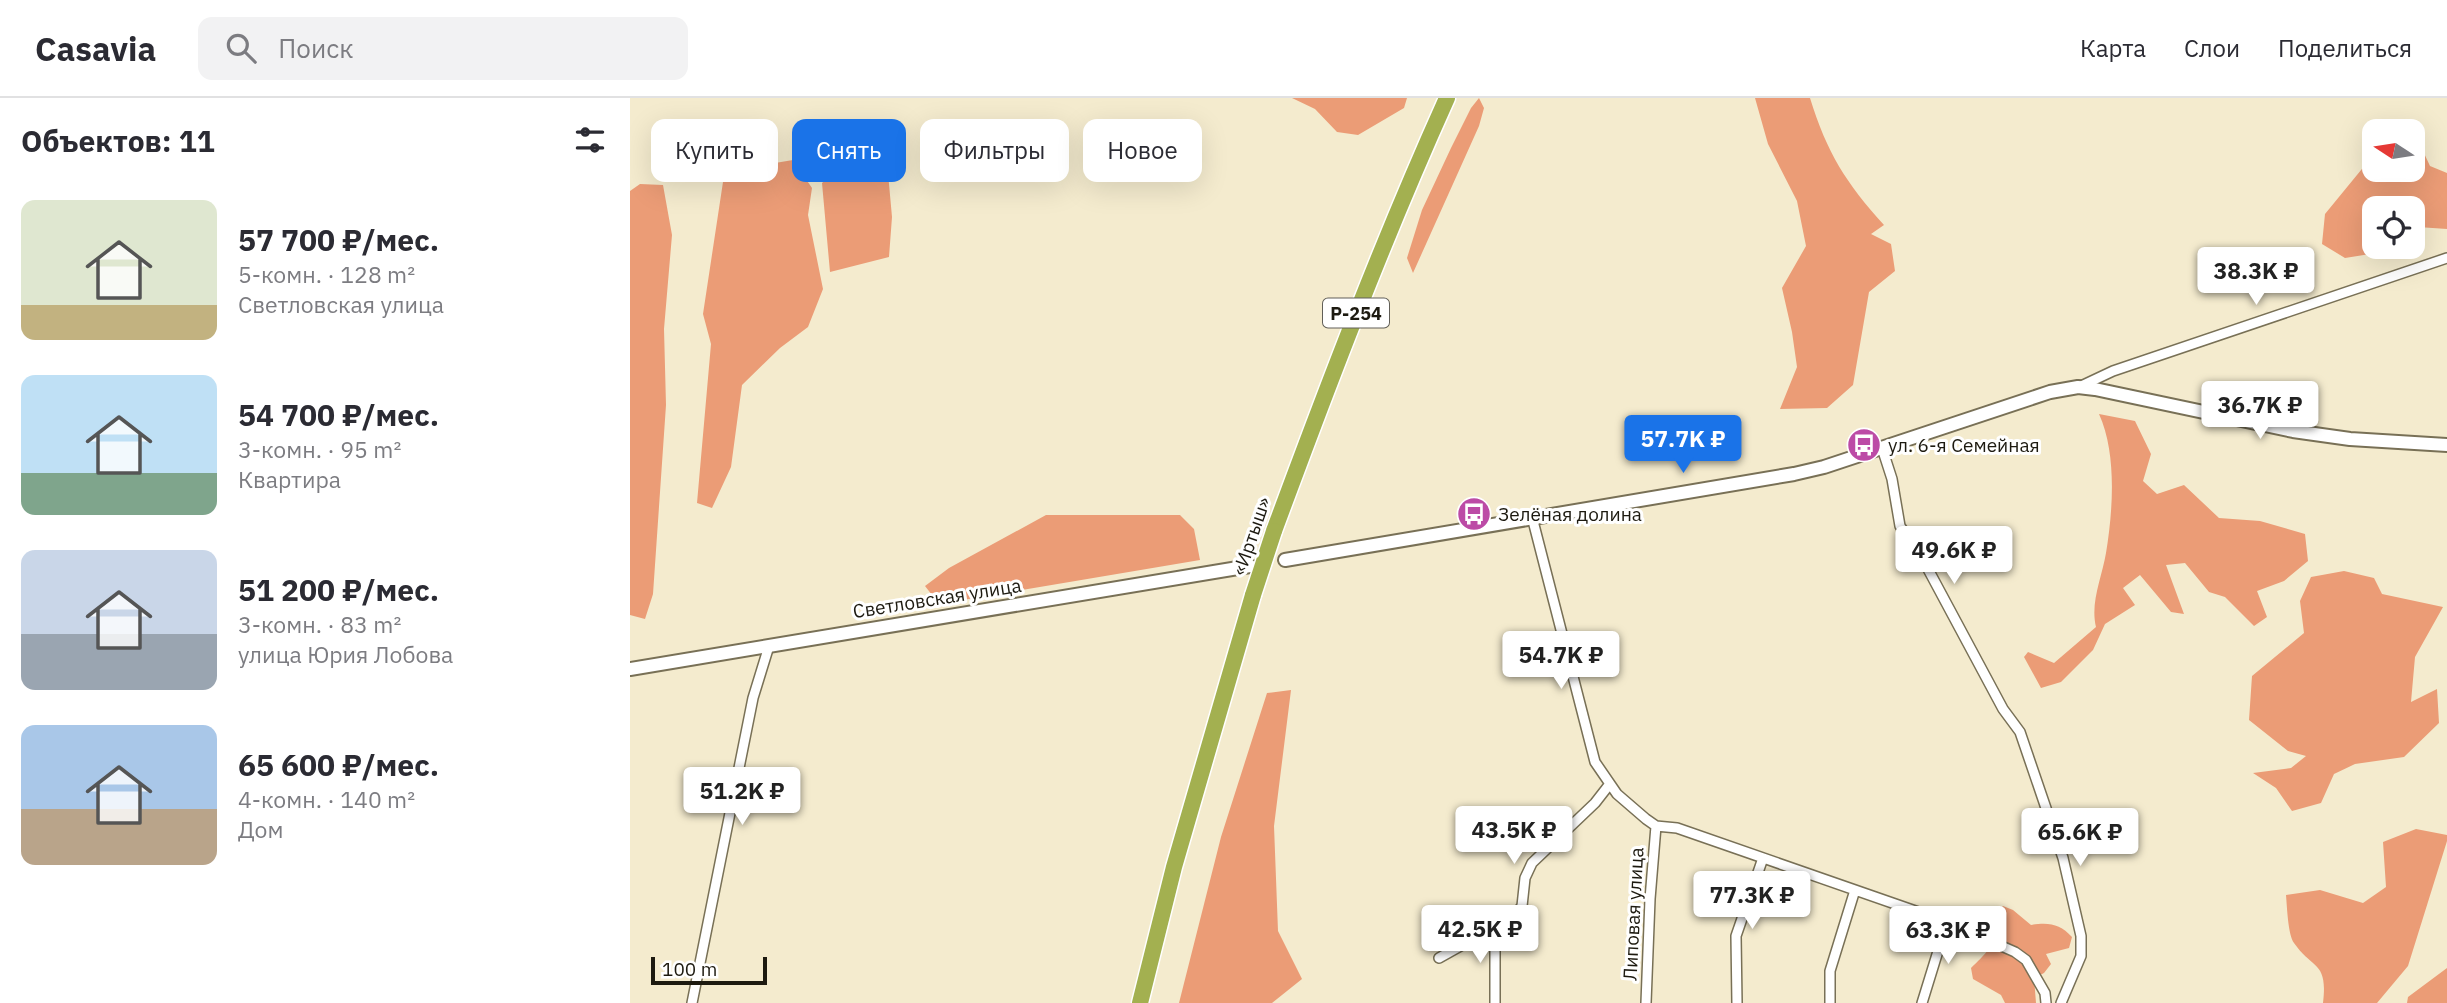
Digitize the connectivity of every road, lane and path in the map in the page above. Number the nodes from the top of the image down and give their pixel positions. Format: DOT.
graph roads {
  1 [pos="1447,98"];
  2 [pos="2447,258"];
  3 [pos="2078,387"];
  4 [pos="2447,445"];
  5 [pos="1882,449"];
  6 [pos="1532,517"];
  7 [pos="1285,560"];
  8 [pos="1250,566"];
  9 [pos="769,646"];
  10 [pos="630,669"];
  11 [pos="1609,785"];
  12 [pos="1656,826"];
  13 [pos="1763,858"];
  14 [pos="1855,890"];
  15 [pos="1947,922"];
  16 [pos="1496,927"];
  17 [pos="1439,958"];
  18 [pos="692,1003"];
  19 [pos="1140,1003"];
  20 [pos="1495,1003"];
  21 [pos="1647,1003"];
  22 [pos="1737,1003"];
  23 [pos="1830,1003"];
  24 [pos="1922,1003"];
  25 [pos="2046,1003"];
  26 [pos="2061,1003"];
  1 -- 19 [label="highway, «Иртыш» / Р-254, bridge"];
  2 -- 3 [label="street"];
  3 -- 4 [label="street"];
  3 -- 5 [label="street"];
  5 -- 6 [label="street"];
  5 -- 26 [label="street"];
  6 -- 7 [label="street"];
  6 -- 11 [label="street"];
  8 -- 9 [label="street, Светловская улица"];
  9 -- 10 [label="street, Светловская улица"];
  9 -- 18 [label="street"];
  11 -- 12 [label="street"];
  11 -- 16 [label="street"];
  12 -- 13 [label="street"];
  12 -- 21 [label="street, Липовая улица"];
  13 -- 14 [label="street"];
  13 -- 22 [label="street"];
  14 -- 15 [label="street"];
  14 -- 23 [label="street"];
  15 -- 24 [label="street"];
  15 -- 25 [label="street"];
  16 -- 17 [label="street"];
  16 -- 20 [label="street"];
}
